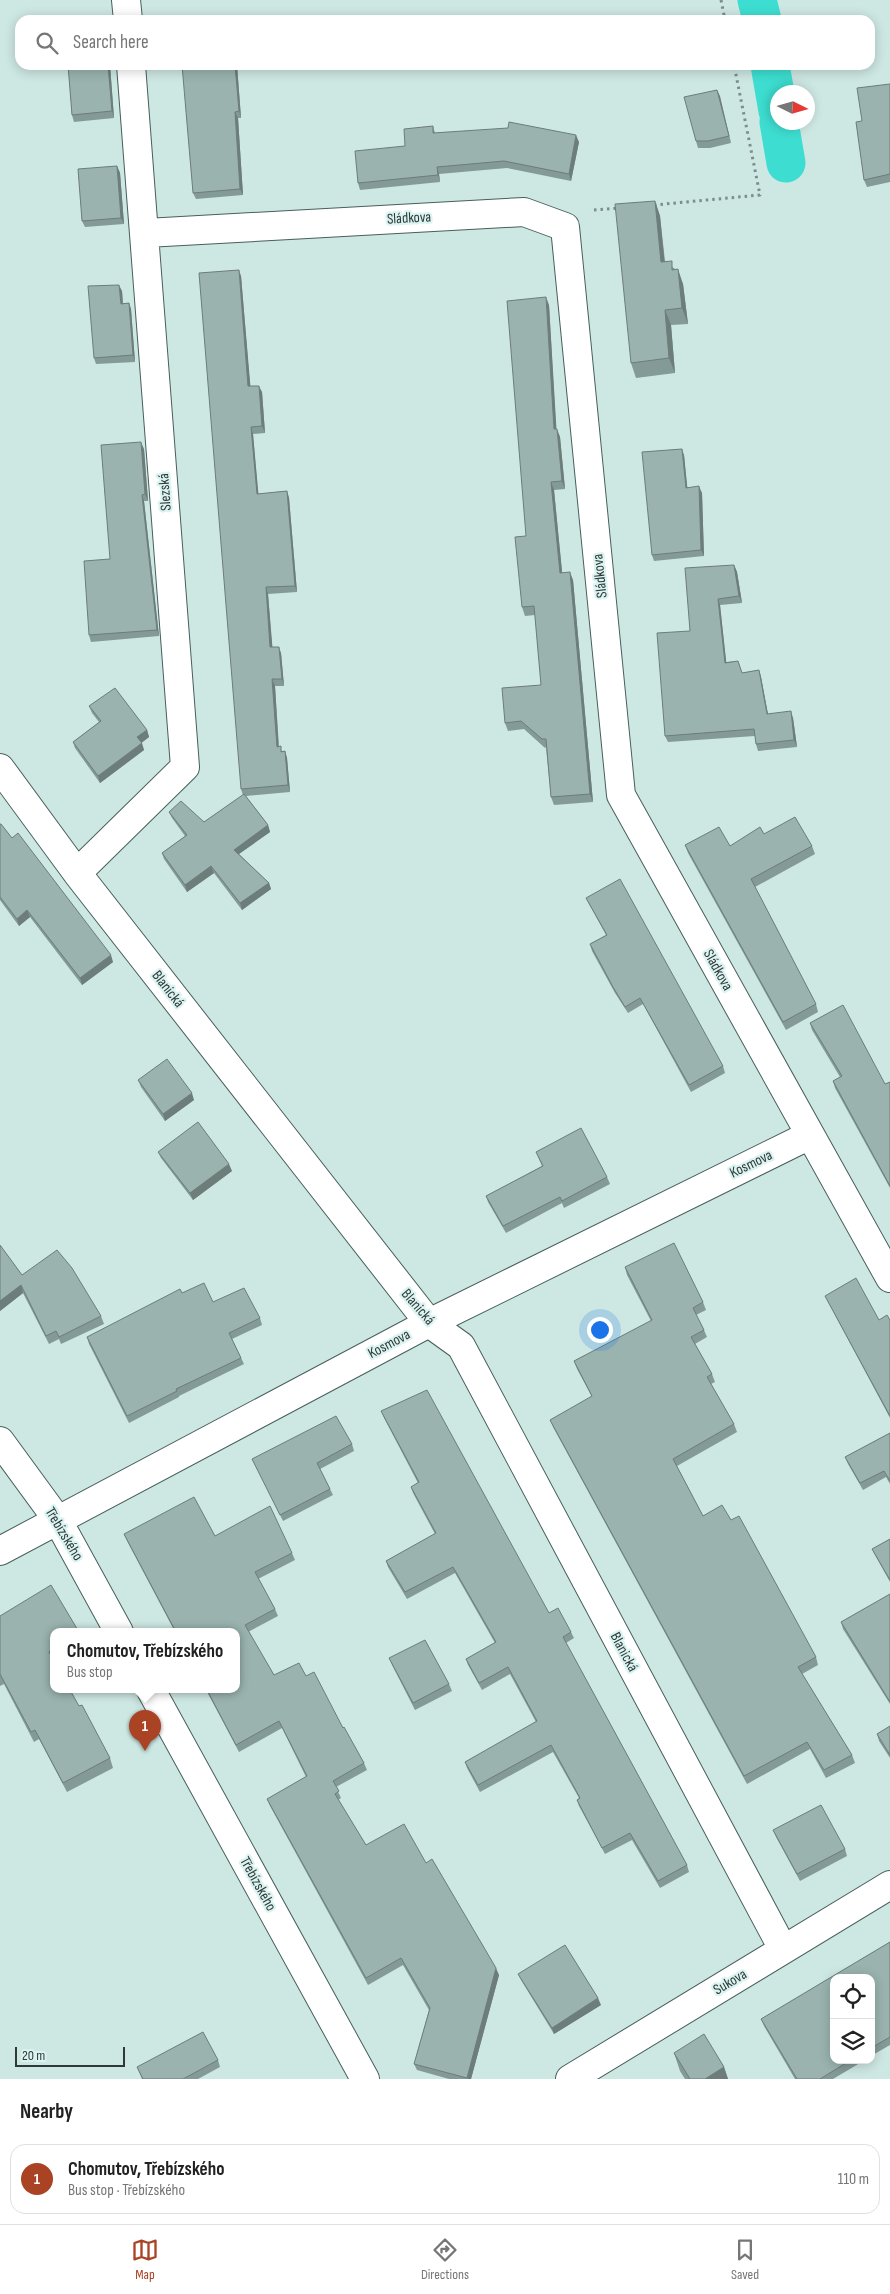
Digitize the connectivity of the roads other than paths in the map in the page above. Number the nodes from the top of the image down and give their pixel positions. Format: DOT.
graph roads {
  1 [pos="126,0"];
  2 [pos="128,15"];
  3 [pos="132,70"];
  4 [pos="146,233"];
  5 [pos="0,768"];
  6 [pos="77,873"];
  7 [pos="810,1135"];
  8 [pos="890,1278"];
  9 [pos="429,1323"];
  10 [pos="0,1441"];
  11 [pos="57,1519"];
  12 [pos="0,1551"];
  13 [pos="117,1628"];
  14 [pos="153,1693"];
  15 [pos="890,1885"];
  16 [pos="783,1949"];
  17 [pos="365,2079"];
  18 [pos="570,2079"];
  1 -- 2 [label="street"];
  3 -- 4 [label="street, Slezská"];
  4 -- 6 [label="street, Slezská"];
  4 -- 7 [label="street, Sládkova"];
  5 -- 6 [label="street, Blanická"];
  6 -- 9 [label="street, Blanická"];
  7 -- 8 [label="street, Sládkova"];
  7 -- 9 [label="street, Kosmova"];
  9 -- 11 [label="street, Kosmova"];
  9 -- 16 [label="street, Blanická"];
  10 -- 11 [label="street, Třebízského"];
  11 -- 12 [label="street, Kosmova"];
  11 -- 13 [label="street, Třebízského"];
  14 -- 17 [label="street, Třebízského"];
  15 -- 16 [label="street, Sukova"];
  16 -- 18 [label="street, Sukova"];
}
